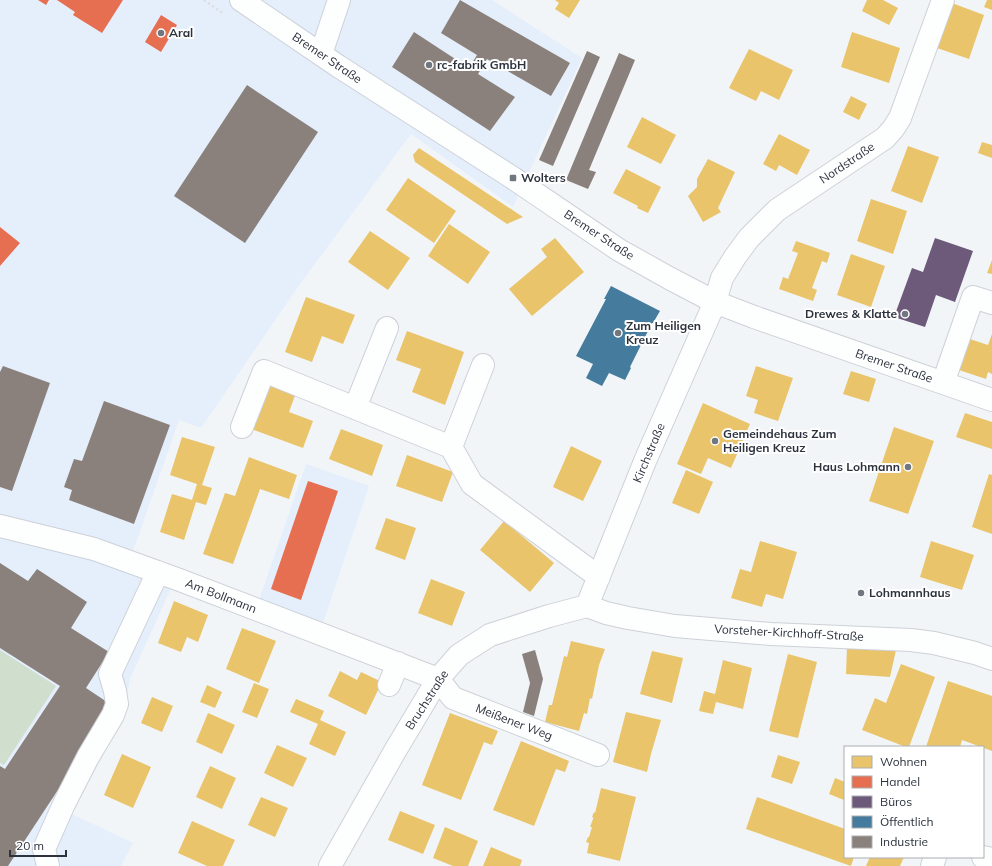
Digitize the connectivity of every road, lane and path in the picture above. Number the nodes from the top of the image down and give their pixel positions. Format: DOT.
graph roads {
  1 [pos="241,0"];
  2 [pos="340,0"];
  3 [pos="943,0"];
  4 [pos="321,54"];
  5 [pos="715,302"];
  6 [pos="992,303"];
  7 [pos="387,328"];
  8 [pos="483,365"];
  9 [pos="943,383"];
  10 [pos="992,400"];
  11 [pos="355,408"];
  12 [pos="242,427"];
  13 [pos="451,447"];
  14 [pos="0,526"];
  15 [pos="158,572"];
  16 [pos="599,577"];
  17 [pos="587,606"];
  18 [pos="992,659"];
  19 [pos="398,663"];
  20 [pos="438,678"];
  21 [pos="388,685"];
  22 [pos="598,754"];
  23 [pos="48,866"];
  24 [pos="330,866"];
  1 -- 4 [label="street, Bremer Straße"];
  2 -- 4 [label="street"];
  3 -- 5 [label="street, Nordstraße"];
  4 -- 5 [label="street, Bremer Straße"];
  5 -- 9 [label="street, Bremer Straße"];
  5 -- 16 [label="street, Kirchstraße"];
  6 -- 9 [label="street"];
  7 -- 11 [label="street"];
  8 -- 13 [label="street"];
  9 -- 10 [label="street, Bremer Straße"];
  11 -- 12 [label="street"];
  11 -- 13 [label="street"];
  13 -- 16 [label="street"];
  14 -- 15 [label="street, Am Bollmann"];
  15 -- 19 [label="street, Am Bollmann"];
  15 -- 23 [label="street"];
  16 -- 17 [label="street, Kirchstraße"];
  17 -- 18 [label="street, Vorsteher-Kirchhoff-Straße"];
  17 -- 20 [label="street, Bruchstraße"];
  19 -- 20 [label="street, Am Bollmann"];
  19 -- 21 [label="street"];
  20 -- 22 [label="street, Meißener Weg"];
  20 -- 24 [label="street, Bruchstraße"];
}
